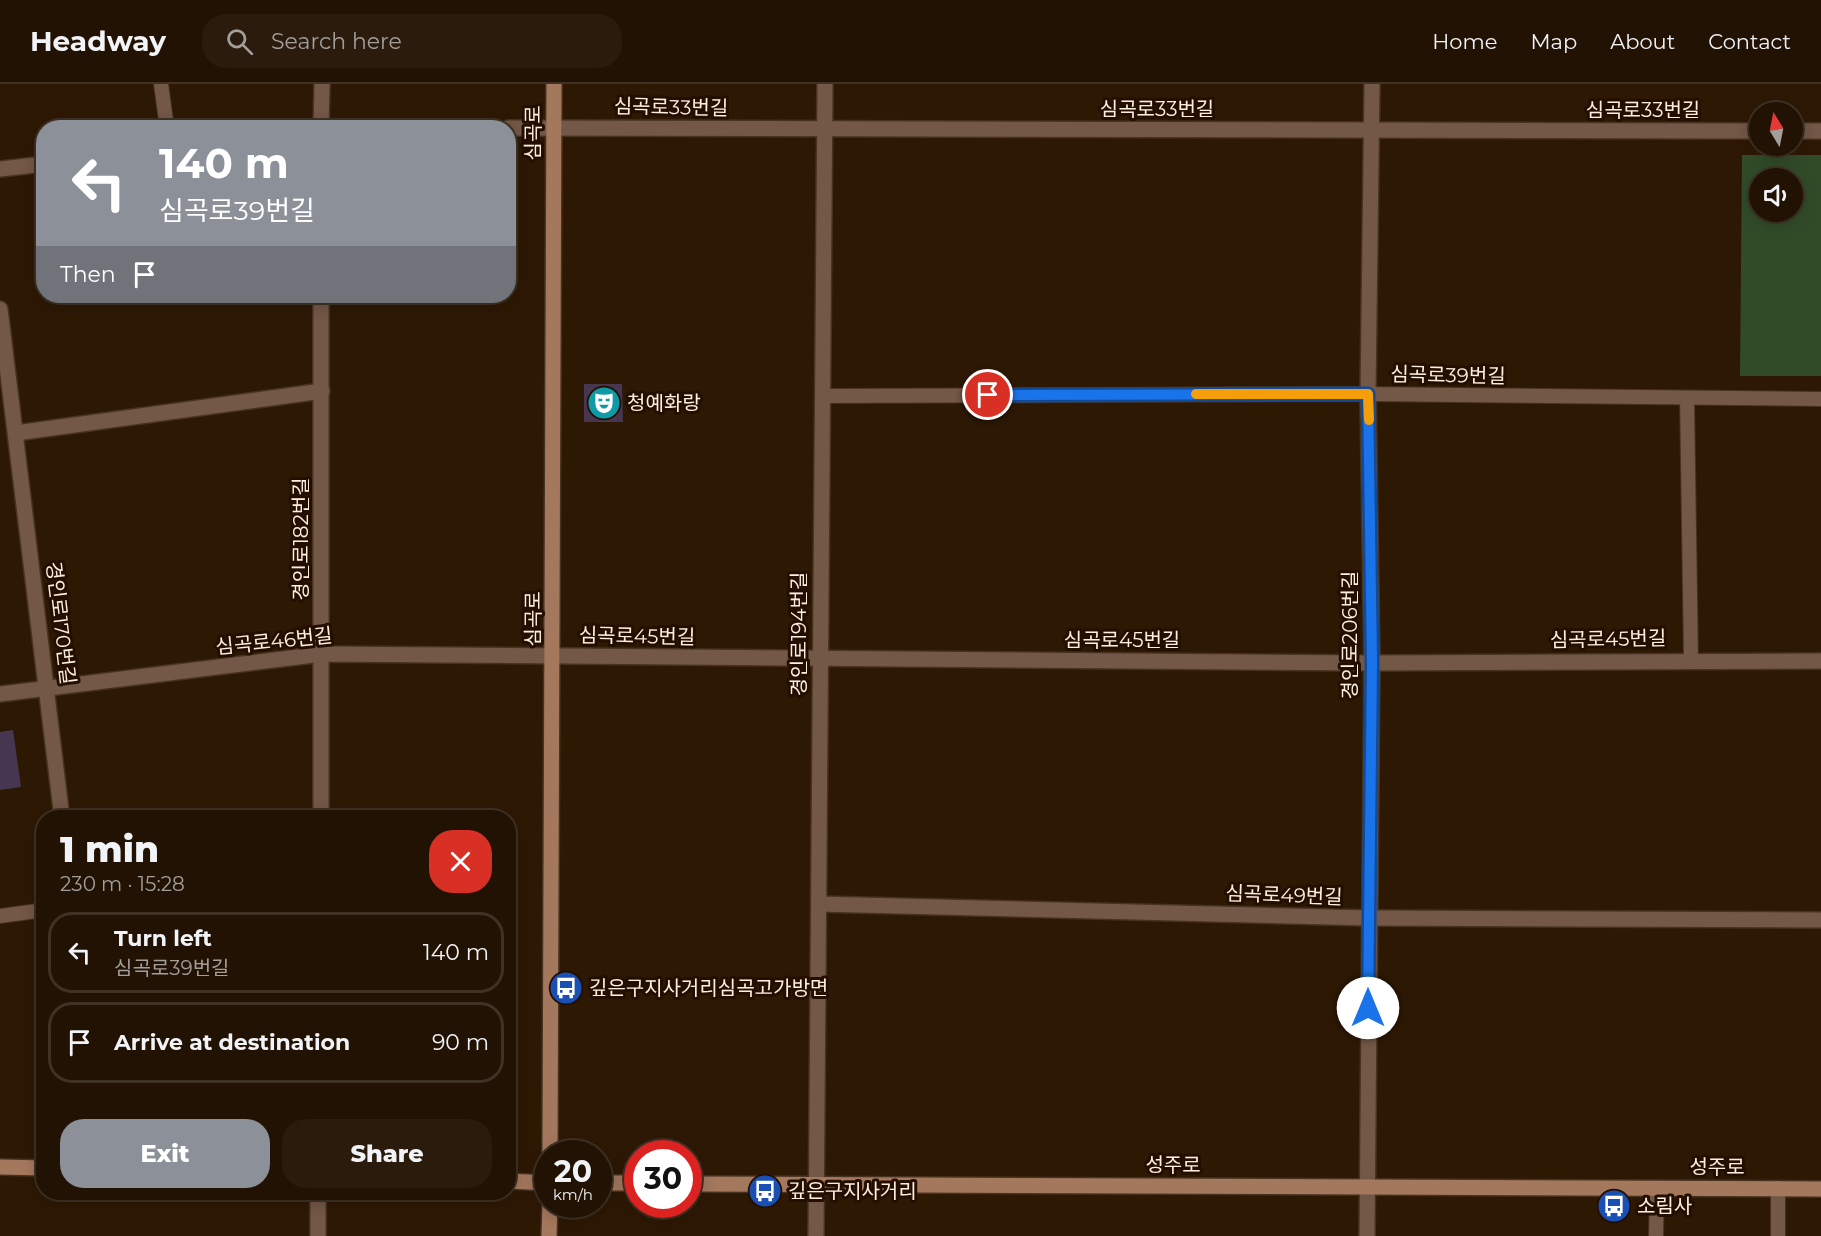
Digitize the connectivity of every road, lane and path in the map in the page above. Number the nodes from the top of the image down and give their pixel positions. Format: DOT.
graph roads {
  1 [pos="161,84"];
  2 [pos="322,84"];
  3 [pos="554,84"];
  4 [pos="825,84"];
  5 [pos="1372,84"];
  6 [pos="166,120"];
  7 [pos="321,120"];
  8 [pos="554,127"];
  9 [pos="516,128"];
  10 [pos="825,130"];
  11 [pos="1371,130"];
  12 [pos="1749,131"];
  13 [pos="1803,131"];
  14 [pos="1821,131"];
  15 [pos="36,165"];
  16 [pos="0,169"];
  17 [pos="321,303"];
  18 [pos="0,309"];
  19 [pos="322,391"];
  20 [pos="1368,394"];
  21 [pos="822,396"];
  22 [pos="1687,398"];
  23 [pos="1821,399"];
  24 [pos="16,433"];
  25 [pos="322,654"];
  26 [pos="554,657"];
  27 [pos="820,659"];
  28 [pos="1691,660"];
  29 [pos="1821,661"];
  30 [pos="1372,663"];
  31 [pos="48,688"];
  32 [pos="0,694"];
  33 [pos="61,810"];
  34 [pos="321,810"];
  35 [pos="819,904"];
  36 [pos="36,911"];
  37 [pos="0,916"];
  38 [pos="1368,918"];
  39 [pos="1821,920"];
  40 [pos="550,1140"];
  41 [pos="0,1167"];
  42 [pos="36,1168"];
  43 [pos="516,1181"];
  44 [pos="534,1182"];
  45 [pos="702,1184"];
  46 [pos="816,1184"];
  47 [pos="1367,1187"];
  48 [pos="1657,1188"];
  49 [pos="1778,1188"];
  50 [pos="1821,1189"];
  51 [pos="318,1200"];
  52 [pos="550,1218"];
  53 [pos="318,1236"];
  54 [pos="549,1236"];
  55 [pos="816,1236"];
  56 [pos="1367,1236"];
  57 [pos="1656,1236"];
  58 [pos="1778,1236"];
  1 -- 6 [label="lane"];
  2 -- 7 [label="street"];
  3 -- 8 [label="street, 심곡로"];
  4 -- 10 [label="street, 경인로194번길"];
  5 -- 11 [label="street, 경인로206번길"];
  8 -- 9 [label="street, 심곡로33번길"];
  8 -- 10 [label="street, 심곡로33번길"];
  8 -- 26 [label="street, 심곡로"];
  10 -- 11 [label="street, 심곡로33번길"];
  10 -- 21 [label="street, 경인로194번길"];
  11 -- 12 [label="street, 심곡로33번길"];
  11 -- 20 [label="street, 경인로206번길"];
  13 -- 14 [label="street"];
  15 -- 16 [label="street"];
  17 -- 19 [label="street, 경인로182번길"];
  18 -- 24 [label="street, 경인로170번길"];
  19 -- 24 [label="street"];
  19 -- 25 [label="street, 경인로182번길"];
  20 -- 21 [label="lane, 심곡로39번길"];
  20 -- 22 [label="lane, 심곡로39번길"];
  20 -- 30 [label="street, 경인로206번길"];
  21 -- 27 [label="street, 경인로194번길"];
  22 -- 23 [label="lane, 심곡로39번길"];
  22 -- 28 [label="lane, 심곡로45번길"];
  24 -- 31 [label="street, 경인로170번길"];
  25 -- 26 [label="street, 심곡로46번길"];
  25 -- 31 [label="street, 심곡로46번길"];
  25 -- 34 [label="street, 경인로182번길"];
  26 -- 27 [label="street, 심곡로45번길"];
  26 -- 40 [label="street, 심곡로"];
  27 -- 30 [label="street, 심곡로45번길"];
  27 -- 35 [label="street, 경인로194번길"];
  28 -- 29 [label="street, 심곡로45번길"];
  28 -- 30 [label="street, 심곡로45번길"];
  30 -- 38 [label="street, 경인로206번길"];
  31 -- 32 [label="street, 심곡로46번길"];
  31 -- 33 [label="street, 경인로170번길"];
  35 -- 38 [label="street, 심곡로49번길"];
  35 -- 46 [label="street, 경인로194번길"];
  36 -- 37 [label="lane"];
  38 -- 39 [label="street, 심곡로49번길"];
  38 -- 47 [label="street, 경인로206번길"];
  41 -- 42 [label="street"];
  43 -- 44 [label="street"];
  45 -- 46 [label="street, 성주로"];
  46 -- 47 [label="street, 성주로"];
  46 -- 55 [label="street, 경인로194번길"];
  47 -- 48 [label="street, 성주로"];
  47 -- 56 [label="street, 경인로206번길"];
  48 -- 49 [label="street, 성주로"];
  48 -- 57 [label="lane"];
  49 -- 50 [label="street, 성주로"];
  49 -- 58 [label="lane"];
  51 -- 53 [label="street"];
  52 -- 54 [label="street"];
}
